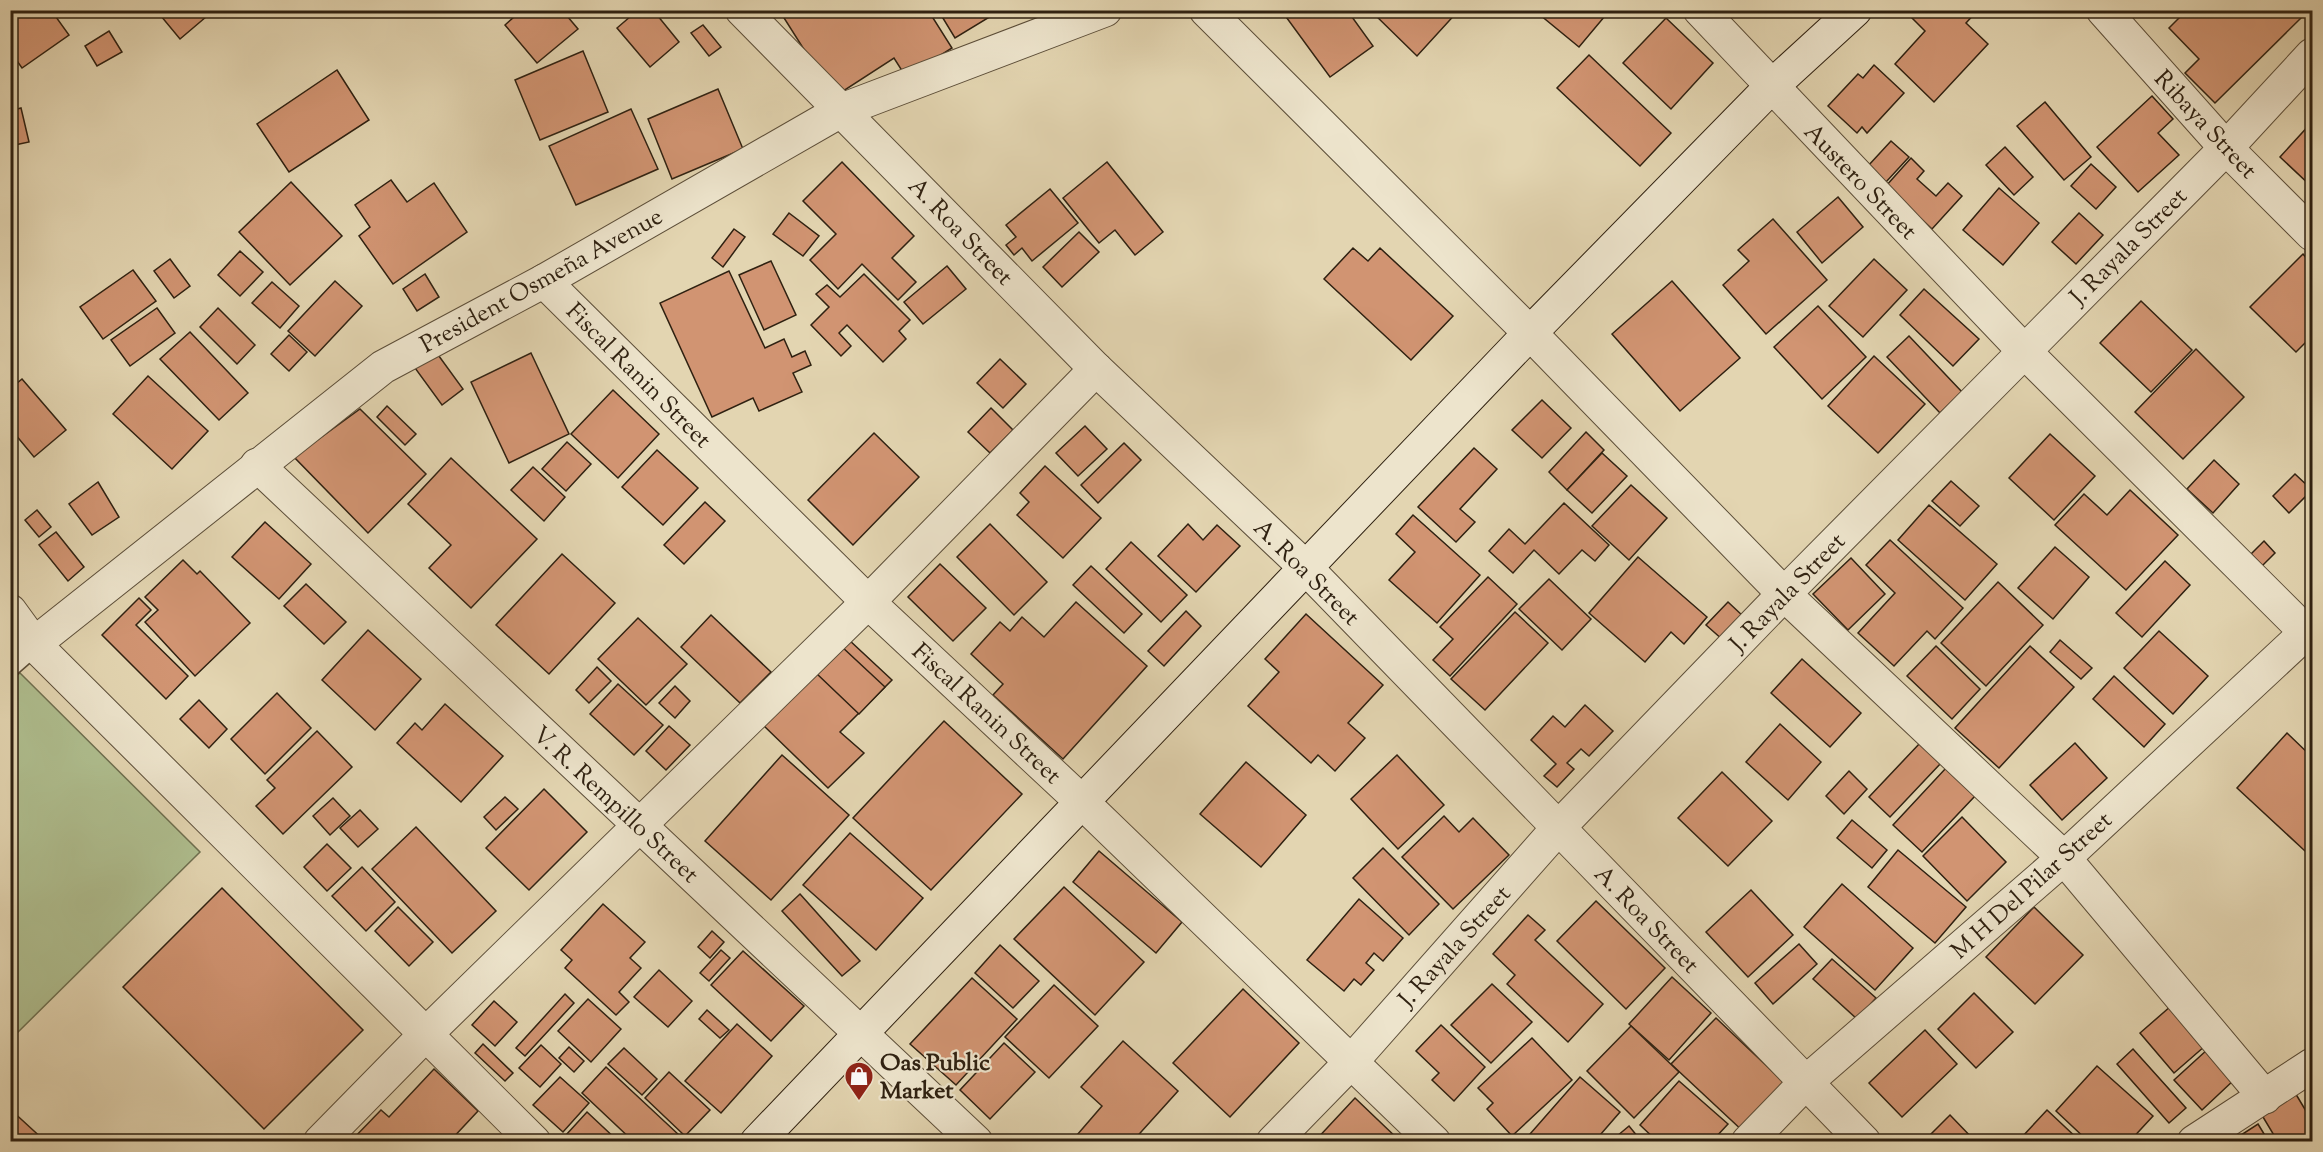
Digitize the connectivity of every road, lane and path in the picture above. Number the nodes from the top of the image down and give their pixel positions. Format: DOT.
graph roads {
  1 [pos="742,10"];
  2 [pos="1106,10"];
  3 [pos="1206,10"];
  4 [pos="1700,10"];
  5 [pos="1855,10"];
  6 [pos="2103,10"];
  7 [pos="2313,55"];
  8 [pos="1771,87"];
  9 [pos="842,111"];
  10 [pos="2226,148"];
  11 [pos="2313,234"];
  12 [pos="544,281"];
  13 [pos="1530,333"];
  14 [pos="2024,351"];
  15 [pos="1096,369"];
  16 [pos="257,465"];
  17 [pos="1306,568"];
  18 [pos="1784,594"];
  19 [pos="867,602"];
  20 [pos="10,611"];
  21 [pos="2311,632"];
  22 [pos="22,655"];
  23 [pos="1082,802"];
  24 [pos="639,827"];
  25 [pos="1559,827"];
  26 [pos="2064,858"];
  27 [pos="861,1031"];
  28 [pos="425,1035"];
  29 [pos="1352,1061"];
  30 [pos="2313,1065"];
  31 [pos="1805,1083"];
  32 [pos="2265,1097"];
  33 [pos="320,1142"];
  34 [pos="534,1142"];
  35 [pos="757,1142"];
  36 [pos="976,1142"];
  37 [pos="1273,1142"];
  38 [pos="1434,1142"];
  39 [pos="1748,1142"];
  40 [pos="1864,1142"];
  41 [pos="2194,1142"];
  1 -- 9 [label="street, A. Roa Street"];
  2 -- 9 [label="street, President Osmeña Avenue"];
  3 -- 13 [label="street"];
  4 -- 8 [label="street, Austero Street"];
  5 -- 8 [label="street"];
  6 -- 10 [label="street, Ribaya Street"];
  7 -- 10 [label="street, J. Rayala Street"];
  8 -- 13 [label="street"];
  8 -- 14 [label="street, Austero Street"];
  9 -- 12 [label="street, President Osmeña Avenue"];
  9 -- 15 [label="street, A. Roa Street"];
  10 -- 11 [label="street, Ribaya Street"];
  10 -- 14 [label="street, J. Rayala Street"];
  12 -- 16 [label="street, President Osmeña Avenue"];
  12 -- 19 [label="street, Fiscal Ranin Street"];
  13 -- 17 [label="street"];
  13 -- 18 [label="street"];
  14 -- 18 [label="street, J. Rayala Street"];
  14 -- 21 [label="street, Austero Street"];
  15 -- 17 [label="street, A. Roa Street"];
  15 -- 19 [label="street"];
  16 -- 22 [label="street, President Osmeña Avenue"];
  16 -- 24 [label="street, V. R. Rempillo Street"];
  17 -- 23 [label="street"];
  17 -- 25 [label="street, A. Roa Street"];
  18 -- 25 [label="street, J. Rayala Street"];
  18 -- 26 [label="street"];
  19 -- 23 [label="street, Fiscal Ranin Street"];
  19 -- 24 [label="street"];
  20 -- 22 [label="street"];
  21 -- 26 [label="street, M H Del Pilar Street"];
  22 -- 28 [label="street"];
  23 -- 27 [label="street"];
  23 -- 29 [label="street, Fiscal Ranin Street"];
  24 -- 27 [label="street, V. R. Rempillo Street"];
  24 -- 28 [label="street"];
  25 -- 29 [label="street, J. Rayala Street"];
  25 -- 31 [label="street, A. Roa Street"];
  26 -- 31 [label="street, M H Del Pilar Street"];
  26 -- 32 [label="street"];
  27 -- 35 [label="street"];
  27 -- 36 [label="street, V. R. Rempillo Street"];
  28 -- 33 [label="street"];
  28 -- 34 [label="street"];
  29 -- 37 [label="street, J. Rayala Street"];
  29 -- 38 [label="street, Fiscal Ranin Street"];
  30 -- 32 [label="street"];
  31 -- 39 [label="street, M H Del Pilar Street"];
  31 -- 40 [label="street, A. Roa Street"];
  32 -- 41 [label="street"];
}
